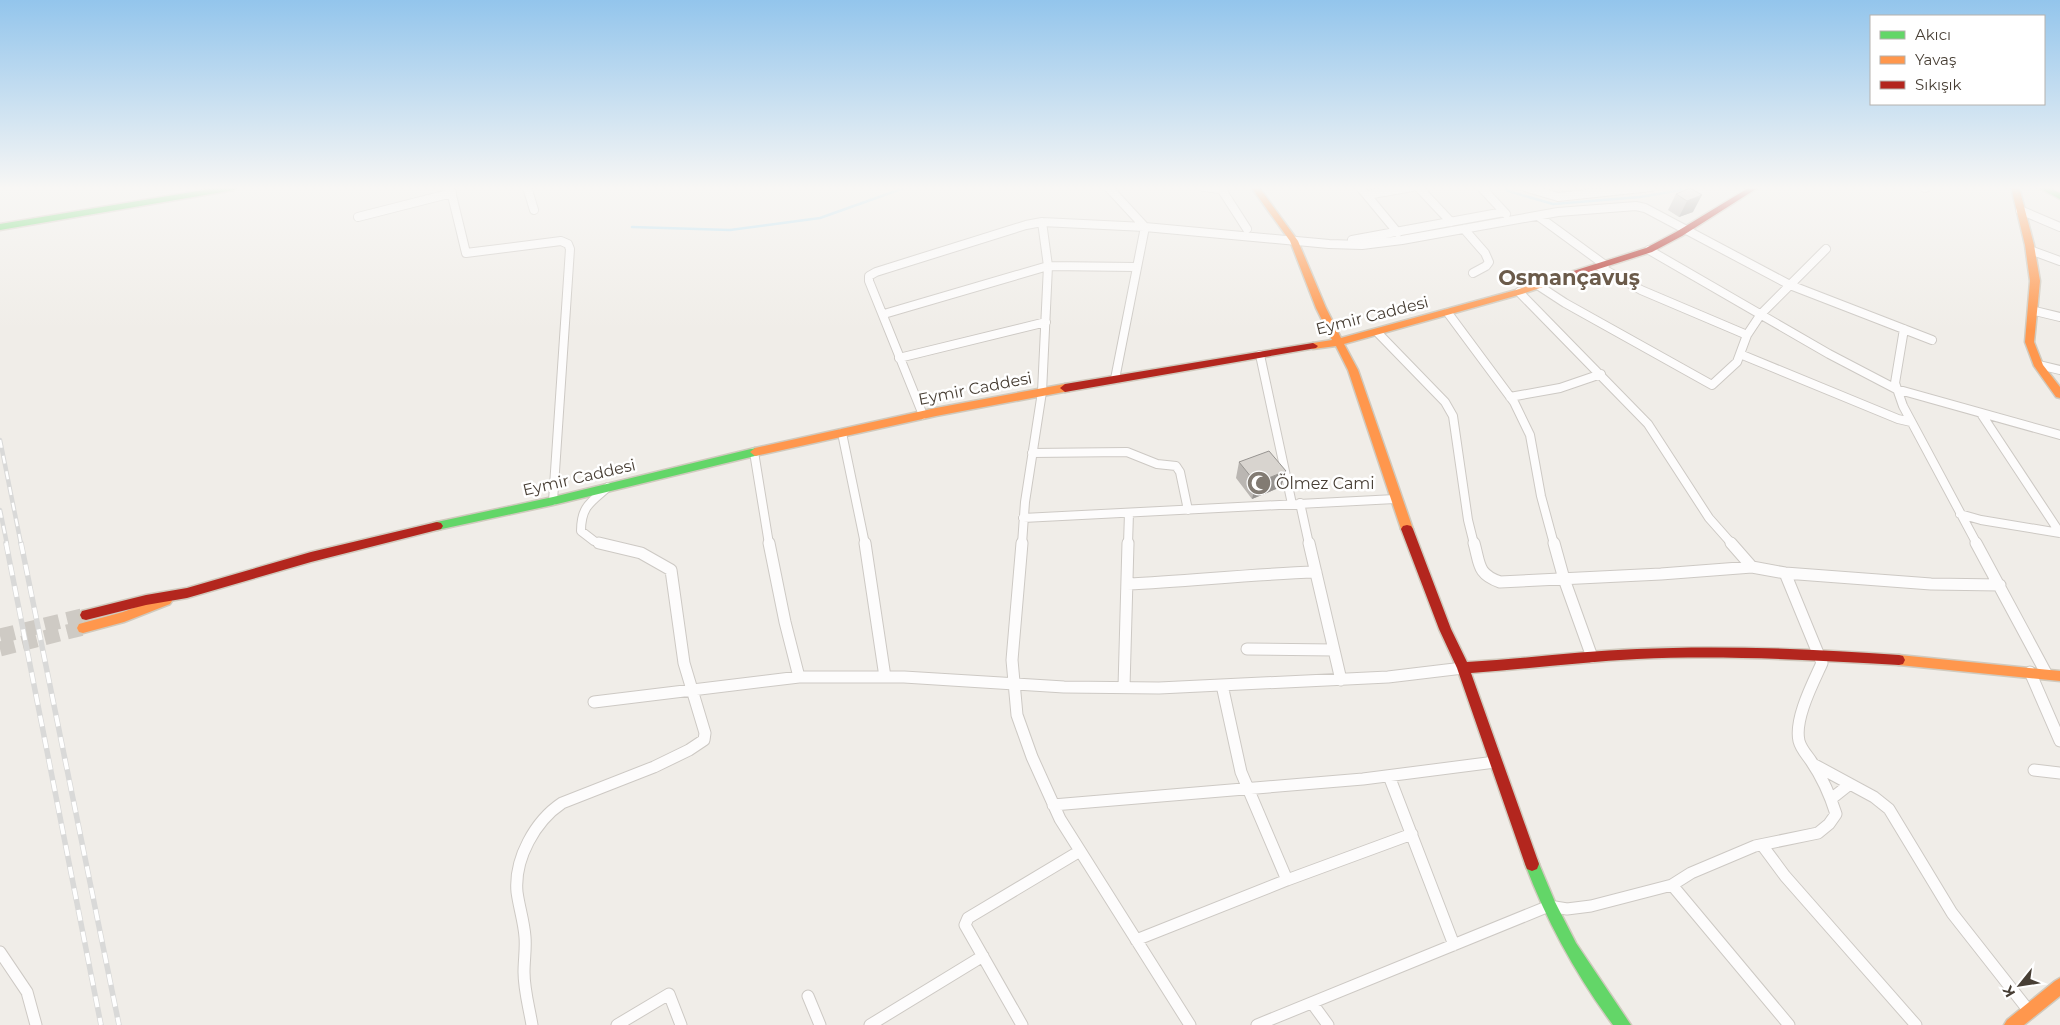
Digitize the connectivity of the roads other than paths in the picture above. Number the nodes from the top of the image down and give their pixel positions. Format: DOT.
graph roads {
  1 [pos="462,235"];
  2 [pos="995,235"];
  3 [pos="1044,235"];
  4 [pos="1143,235"];
  5 [pos="1228,235"];
  6 [pos="1290,235"];
  7 [pos="1387,235"];
  8 [pos="1431,235"];
  9 [pos="1469,235"];
  10 [pos="1562,235"];
  11 [pos="1676,235"];
  12 [pos="1697,235"];
  13 [pos="2026,235"];
  14 [pos="1294,241"];
  15 [pos="1346,244"];
  16 [pos="1826,249"];
  17 [pos="1649,250"];
  18 [pos="2030,250"];
  19 [pos="2060,261"];
  20 [pos="1048,266"];
  21 [pos="1603,266"];
  22 [pos="1136,267"];
  23 [pos="1473,273"];
  24 [pos="1790,285"];
  25 [pos="1539,286"];
  26 [pos="1519,292"];
  27 [pos="2035,311"];
  28 [pos="1448,313"];
  29 [pos="884,314"];
  30 [pos="1761,314"];
  31 [pos="2060,317"];
  32 [pos="1046,322"];
  33 [pos="1904,329"];
  34 [pos="1378,332"];
  35 [pos="1747,335"];
  36 [pos="1932,340"];
  37 [pos="1338,342"];
  38 [pos="1740,354"];
  39 [pos="1260,355"];
  40 [pos="899,358"];
  41 [pos="2039,365"];
  42 [pos="2060,370"];
  43 [pos="1601,374"];
  44 [pos="1116,379"];
  45 [pos="1896,389"];
  46 [pos="1042,392"];
  47 [pos="2060,394"];
  48 [pos="1510,397"];
  49 [pos="1982,414"];
  50 [pos="922,415"];
  51 [pos="1911,422"];
  52 [pos="842,433"];
  53 [pos="2060,435"];
  54 [pos="754,452"];
  55 [pos="1032,453"];
  56 [pos="608,487"];
  57 [pos="1396,499"];
  58 [pos="553,501"];
  59 [pos="1296,504"];
  60 [pos="1188,510"];
  61 [pos="1129,513"];
  62 [pos="1960,514"];
  63 [pos="1023,518"];
  64 [pos="2060,533"];
  65 [pos="1752,567"];
  66 [pos="1316,572"];
  67 [pos="1785,572"];
  68 [pos="1564,579"];
  69 [pos="1127,584"];
  70 [pos="2000,586"];
  71 [pos="186,592"];
  72 [pos="86,614"];
  73 [pos="83,628"];
  74 [pos="1247,649"];
  75 [pos="1334,650"];
  76 [pos="1820,654"];
  77 [pos="1592,657"];
  78 [pos="1464,668"];
  79 [pos="2030,672"];
  80 [pos="2046,674"];
  81 [pos="2060,676"];
  82 [pos="799,677"];
  83 [pos="885,677"];
  84 [pos="1341,680"];
  85 [pos="1013,683"];
  86 [pos="1222,685"];
  87 [pos="1124,687"];
  88 [pos="692,689"];
  89 [pos="594,702"];
  90 [pos="2060,741"];
  91 [pos="1495,762"];
  92 [pos="1812,764"];
  93 [pos="2034,770"];
  94 [pos="2060,773"];
  95 [pos="1389,776"];
  96 [pos="1850,784"];
  97 [pos="1248,789"];
  98 [pos="1831,799"];
  99 [pos="1053,805"];
  100 [pos="1412,834"];
  101 [pos="1762,845"];
  102 [pos="1080,851"];
  103 [pos="1287,880"];
  104 [pos="1672,885"];
  105 [pos="1549,906"];
  106 [pos="1136,940"];
  107 [pos="1454,945"];
  108 [pos="0,952"];
  109 [pos="982,956"];
  110 [pos="2060,986"];
  111 [pos="808,996"];
  112 [pos="1312,1003"];
  113 [pos="2028,1012"];
  114 [pos="1618,1024"];
  115 [pos="36,1025"];
  116 [pos="532,1025"];
  117 [pos="617,1025"];
  118 [pos="681,1025"];
  119 [pos="820,1025"];
  120 [pos="870,1025"];
  121 [pos="1022,1025"];
  122 [pos="1190,1025"];
  123 [pos="1257,1025"];
  124 [pos="1328,1025"];
  125 [pos="1789,1025"];
  126 [pos="1916,1025"];
  127 [pos="2012,1025"];
  1 -- 58 [label="street"];
  2 -- 29 [label="street"];
  3 -- 20 [label="street"];
  4 -- 22 [label="street"];
  5 -- 14 [label="street"];
  6 -- 14 [label="street"];
  7 -- 15 [label="street"];
  8 -- 15 [label="street"];
  9 -- 23 [label="street"];
  10 -- 21 [label="street"];
  11 -- 17 [label="street, Eymir Caddesi"];
  12 -- 24 [label="street"];
  13 -- 18 [label="street"];
  14 -- 15 [label="street"];
  14 -- 37 [label="street"];
  16 -- 24 [label="street"];
  17 -- 21 [label="street, Eymir Caddesi"];
  17 -- 30 [label="street"];
  18 -- 19 [label="street"];
  18 -- 27 [label="street"];
  20 -- 22 [label="street"];
  20 -- 29 [label="street"];
  20 -- 32 [label="street"];
  21 -- 25 [label="street, Eymir Caddesi"];
  21 -- 35 [label="street"];
  22 -- 44 [label="street"];
  24 -- 30 [label="street"];
  24 -- 33 [label="street"];
  25 -- 26 [label="street, Eymir Caddesi"];
  25 -- 38 [label="street"];
  26 -- 28 [label="street, Eymir Caddesi"];
  26 -- 43 [label="street"];
  27 -- 31 [label="street"];
  27 -- 41 [label="street"];
  28 -- 34 [label="street, Eymir Caddesi"];
  28 -- 48 [label="street"];
  29 -- 40 [label="street"];
  30 -- 35 [label="street"];
  30 -- 45 [label="street"];
  32 -- 40 [label="street"];
  32 -- 46 [label="street"];
  33 -- 36 [label="street"];
  33 -- 45 [label="street"];
  34 -- 37 [label="street, Eymir Caddesi"];
  34 -- 68 [label="street"];
  35 -- 38 [label="street"];
  37 -- 39 [label="street, Eymir Caddesi"];
  37 -- 57 [label="street"];
  38 -- 51 [label="street"];
  39 -- 44 [label="street, Eymir Caddesi"];
  39 -- 59 [label="street"];
  40 -- 50 [label="street"];
  41 -- 42 [label="street"];
  41 -- 47 [label="street"];
  43 -- 48 [label="street"];
  43 -- 65 [label="street"];
  44 -- 46 [label="street, Eymir Caddesi"];
  45 -- 49 [label="street"];
  45 -- 51 [label="street"];
  46 -- 50 [label="street, Eymir Caddesi"];
  46 -- 55 [label="street"];
  48 -- 68 [label="street"];
  49 -- 53 [label="street"];
  49 -- 64 [label="street"];
  50 -- 52 [label="street, Eymir Caddesi"];
  51 -- 62 [label="street"];
  52 -- 54 [label="street, Eymir Caddesi"];
  52 -- 83 [label="street"];
  54 -- 56 [label="street, Eymir Caddesi"];
  54 -- 82 [label="street"];
  55 -- 60 [label="street"];
  55 -- 63 [label="street"];
  56 -- 58 [label="street, Eymir Caddesi"];
  56 -- 88 [label="street"];
  57 -- 59 [label="street"];
  57 -- 78 [label="street"];
  58 -- 71 [label="street, Eymir Caddesi"];
  59 -- 60 [label="street"];
  59 -- 66 [label="street"];
  60 -- 61 [label="street"];
  61 -- 63 [label="street"];
  61 -- 69 [label="street"];
  62 -- 64 [label="street"];
  62 -- 70 [label="street"];
  63 -- 85 [label="street"];
  65 -- 67 [label="street"];
  65 -- 68 [label="street"];
  66 -- 69 [label="street"];
  66 -- 75 [label="street"];
  67 -- 70 [label="street"];
  67 -- 76 [label="street"];
  68 -- 77 [label="street"];
  69 -- 87 [label="street"];
  70 -- 80 [label="street"];
  71 -- 72 [label="street, Eymir Caddesi"];
  71 -- 73 [label="street, Eymir Caddesi"];
  74 -- 75 [label="street"];
  75 -- 84 [label="street"];
  76 -- 77 [label="street"];
  76 -- 79 [label="street"];
  76 -- 92 [label="street"];
  77 -- 78 [label="street"];
  78 -- 84 [label="street"];
  78 -- 91 [label="street"];
  79 -- 80 [label="street"];
  79 -- 90 [label="street"];
  80 -- 81 [label="street"];
  82 -- 83 [label="street"];
  82 -- 88 [label="street"];
  83 -- 85 [label="street"];
  84 -- 86 [label="street"];
  85 -- 87 [label="street"];
  85 -- 99 [label="street"];
  86 -- 87 [label="street"];
  86 -- 97 [label="street"];
  88 -- 89 [label="street"];
  88 -- 116 [label="street"];
  91 -- 95 [label="street"];
  91 -- 105 [label="street"];
  92 -- 96 [label="street"];
  92 -- 98 [label="street"];
  93 -- 94 [label="street"];
  95 -- 97 [label="street"];
  95 -- 100 [label="street"];
  96 -- 98 [label="street"];
  96 -- 113 [label="street"];
  97 -- 99 [label="street"];
  97 -- 103 [label="street"];
  98 -- 101 [label="street"];
  99 -- 102 [label="street"];
  100 -- 103 [label="street"];
  100 -- 107 [label="street"];
  101 -- 104 [label="street"];
  101 -- 126 [label="street"];
  102 -- 106 [label="street"];
  102 -- 109 [label="street"];
  103 -- 106 [label="street"];
  104 -- 105 [label="street"];
  104 -- 125 [label="street"];
  105 -- 107 [label="street"];
  105 -- 114 [label="street"];
  106 -- 122 [label="street"];
  107 -- 112 [label="street"];
  108 -- 115 [label="street"];
  109 -- 120 [label="street"];
  109 -- 121 [label="street"];
  110 -- 113 [label="street"];
  111 -- 119 [label="street"];
  112 -- 123 [label="street"];
  112 -- 124 [label="street"];
  113 -- 127 [label="street"];
  117 -- 118 [label="street"];
}
